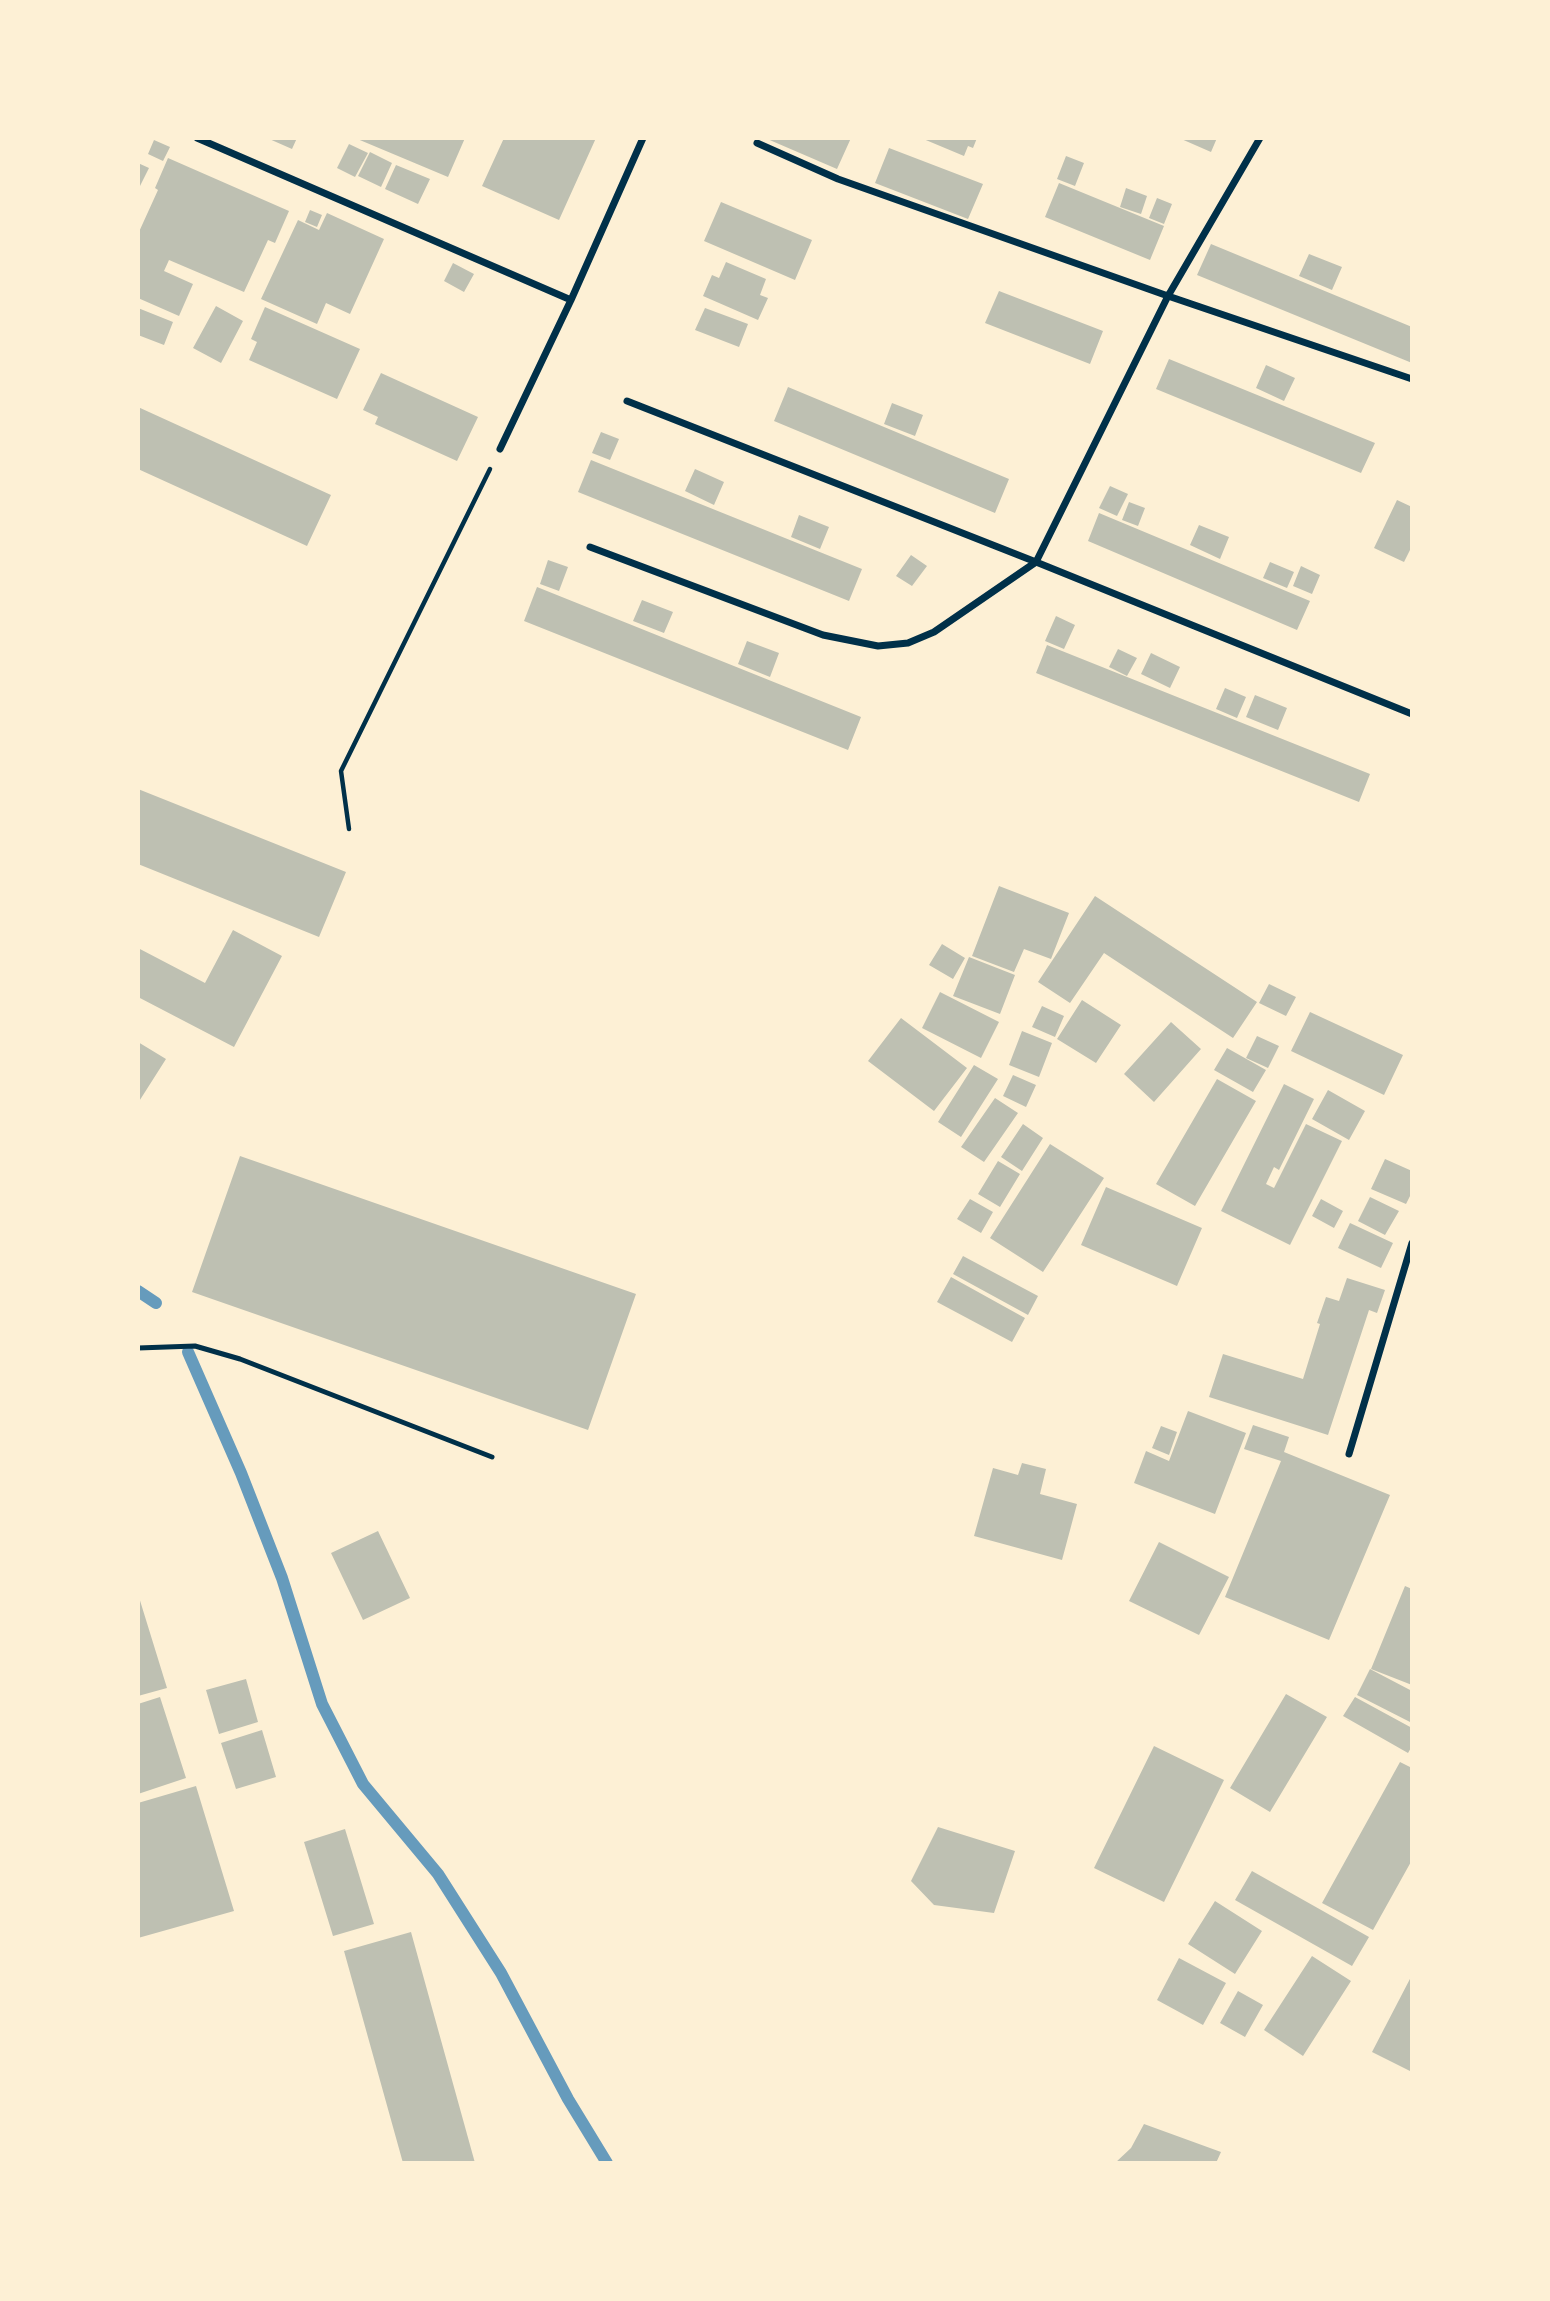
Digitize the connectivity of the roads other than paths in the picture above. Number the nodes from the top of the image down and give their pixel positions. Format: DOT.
graph roads {
  1 [pos="197,138"];
  2 [pos="643,138"];
  3 [pos="1260,138"];
  4 [pos="757,143"];
  5 [pos="1168,296"];
  6 [pos="571,300"];
  7 [pos="1412,379"];
  8 [pos="627,401"];
  9 [pos="500,449"];
  10 [pos="590,547"];
  11 [pos="1036,562"];
  12 [pos="1412,714"];
  13 [pos="1412,1243"];
  14 [pos="138,1348"];
  15 [pos="1349,1454"];
  16 [pos="492,1457"];
  1 -- 6 [label="street"];
  2 -- 6 [label="street"];
  3 -- 5 [label="street"];
  4 -- 5 [label="street"];
  5 -- 7 [label="street"];
  5 -- 11 [label="street"];
  6 -- 9 [label="street"];
  8 -- 11 [label="street"];
  10 -- 11 [label="street"];
  11 -- 12 [label="street"];
  13 -- 15 [label="street"];
  14 -- 16 [label="lane"];
}
